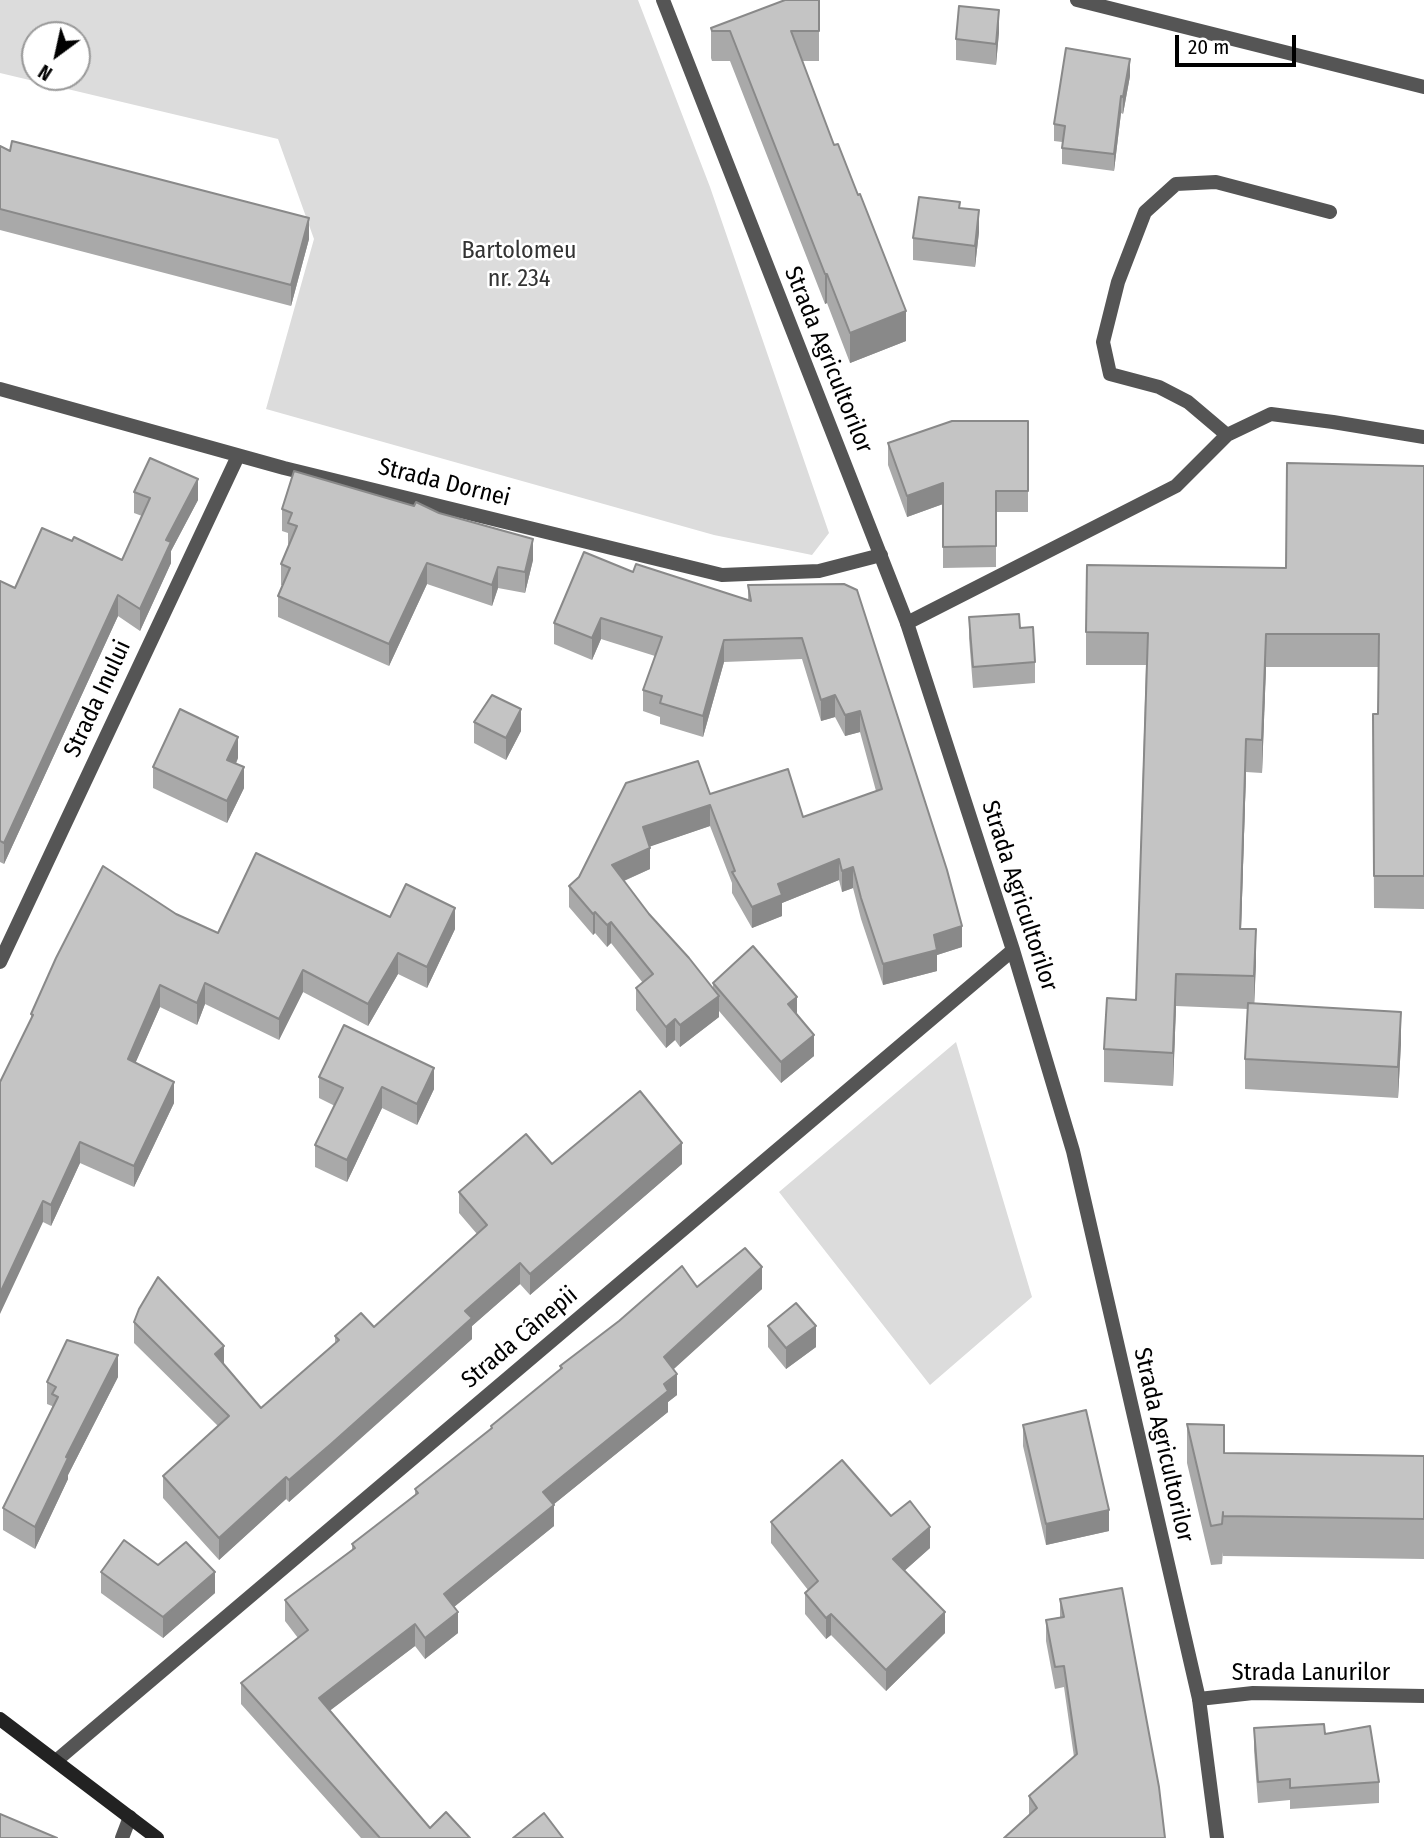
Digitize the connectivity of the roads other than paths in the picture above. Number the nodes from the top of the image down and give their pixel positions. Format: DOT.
graph roads {
  1 [pos="663,0"];
  2 [pos="1077,0"];
  3 [pos="1424,87"];
  4 [pos="1330,212"];
  5 [pos="0,389"];
  6 [pos="1227,435"];
  7 [pos="1424,437"];
  8 [pos="238,456"];
  9 [pos="881,555"];
  10 [pos="907,623"];
  11 [pos="1013,950"];
  12 [pos="0,962"];
  13 [pos="1424,1696"];
  14 [pos="1199,1699"];
  15 [pos="0,1719"];
  16 [pos="57,1760"];
  17 [pos="130,1817"];
  18 [pos="122,1838"];
  19 [pos="157,1838"];
  20 [pos="1217,1838"];
  1 -- 9 [label="street, Strada Agricultorilor"];
  2 -- 3 [label="street"];
  4 -- 6 [label="street"];
  5 -- 8 [label="street, Strada Dornei"];
  6 -- 7 [label="street"];
  6 -- 10 [label="street"];
  8 -- 9 [label="street, Strada Dornei"];
  8 -- 12 [label="street, Strada Inului"];
  9 -- 10 [label="street, Strada Agricultorilor"];
  10 -- 11 [label="street, Strada Agricultorilor"];
  11 -- 14 [label="street, Strada Agricultorilor"];
  11 -- 16 [label="street, Strada Cânepii"];
  13 -- 14 [label="street, Strada Lanurilor"];
  14 -- 20 [label="street, Strada Agricultorilor"];
  15 -- 16 [label="main road"];
  16 -- 17 [label="main road"];
  17 -- 18 [label="street"];
  17 -- 19 [label="main road"];
}
